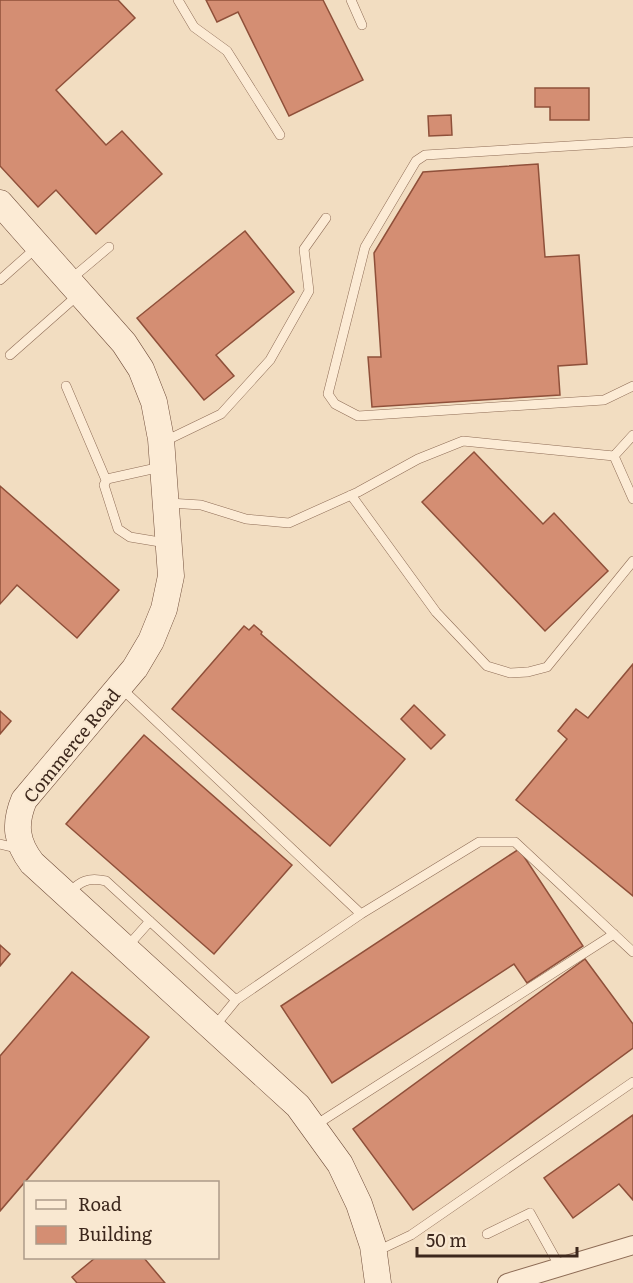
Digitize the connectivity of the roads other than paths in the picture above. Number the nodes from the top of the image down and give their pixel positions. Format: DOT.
graph roads {
  1 [pos="178,0"];
  2 [pos="351,0"];
  3 [pos="362,25"];
  4 [pos="280,135"];
  5 [pos="633,142"];
  6 [pos="0,203"];
  7 [pos="326,218"];
  8 [pos="38,246"];
  9 [pos="108,247"];
  10 [pos="0,280"];
  11 [pos="75,287"];
  12 [pos="10,355"];
  13 [pos="66,386"];
  14 [pos="633,386"];
  15 [pos="633,435"];
  16 [pos="162,455"];
  17 [pos="614,456"];
  18 [pos="106,480"];
  19 [pos="351,495"];
  20 [pos="633,499"];
  21 [pos="165,503"];
  22 [pos="168,543"];
  23 [pos="633,561"];
  24 [pos="119,686"];
  25 [pos="11,847"];
  26 [pos="66,894"];
  27 [pos="361,914"];
  28 [pos="150,921"];
  29 [pos="614,934"];
  30 [pos="126,949"];
  31 [pos="633,952"];
  32 [pos="236,1000"];
  33 [pos="213,1028"];
  34 [pos="633,1082"];
  35 [pos="314,1126"];
  36 [pos="487,1234"];
  37 [pos="633,1245"];
  38 [pos="374,1253"];
  39 [pos="560,1267"];
  40 [pos="378,1283"];
  41 [pos="507,1283"];
  1 -- 4 [label="lane"];
  2 -- 3 [label="lane"];
  5 -- 14 [label="lane"];
  6 -- 8 [label="street, Commerce Road"];
  7 -- 16 [label="lane"];
  8 -- 10 [label="lane"];
  8 -- 11 [label="street, Commerce Road"];
  9 -- 11 [label="lane"];
  11 -- 12 [label="lane"];
  11 -- 16 [label="street, Commerce Road"];
  13 -- 18 [label="lane"];
  15 -- 17 [label="lane"];
  16 -- 18 [label="lane"];
  16 -- 21 [label="street, Commerce Road"];
  17 -- 19 [label="lane"];
  17 -- 20 [label="lane"];
  18 -- 22 [label="lane"];
  19 -- 21 [label="lane"];
  19 -- 23 [label="lane"];
  21 -- 22 [label="street, Commerce Road"];
  22 -- 24 [label="street, Commerce Road"];
  24 -- 25 [label="street, Commerce Road"];
  24 -- 27 [label="lane"];
  25 -- 26 [label="street, Commerce Road"];
  26 -- 28 [label="lane"];
  26 -- 30 [label="street, Commerce Road"];
  27 -- 29 [label="lane"];
  27 -- 32 [label="lane"];
  28 -- 30 [label="lane"];
  28 -- 32 [label="lane"];
  29 -- 31 [label="lane"];
  29 -- 35 [label="lane"];
  30 -- 33 [label="street, Commerce Road"];
  32 -- 33 [label="lane"];
  33 -- 35 [label="street, Commerce Road"];
  34 -- 38 [label="lane"];
  35 -- 38 [label="street, Commerce Road"];
  36 -- 39 [label="lane"];
  37 -- 39 [label="street"];
  38 -- 40 [label="street, Commerce Road"];
  39 -- 41 [label="street"];
}
